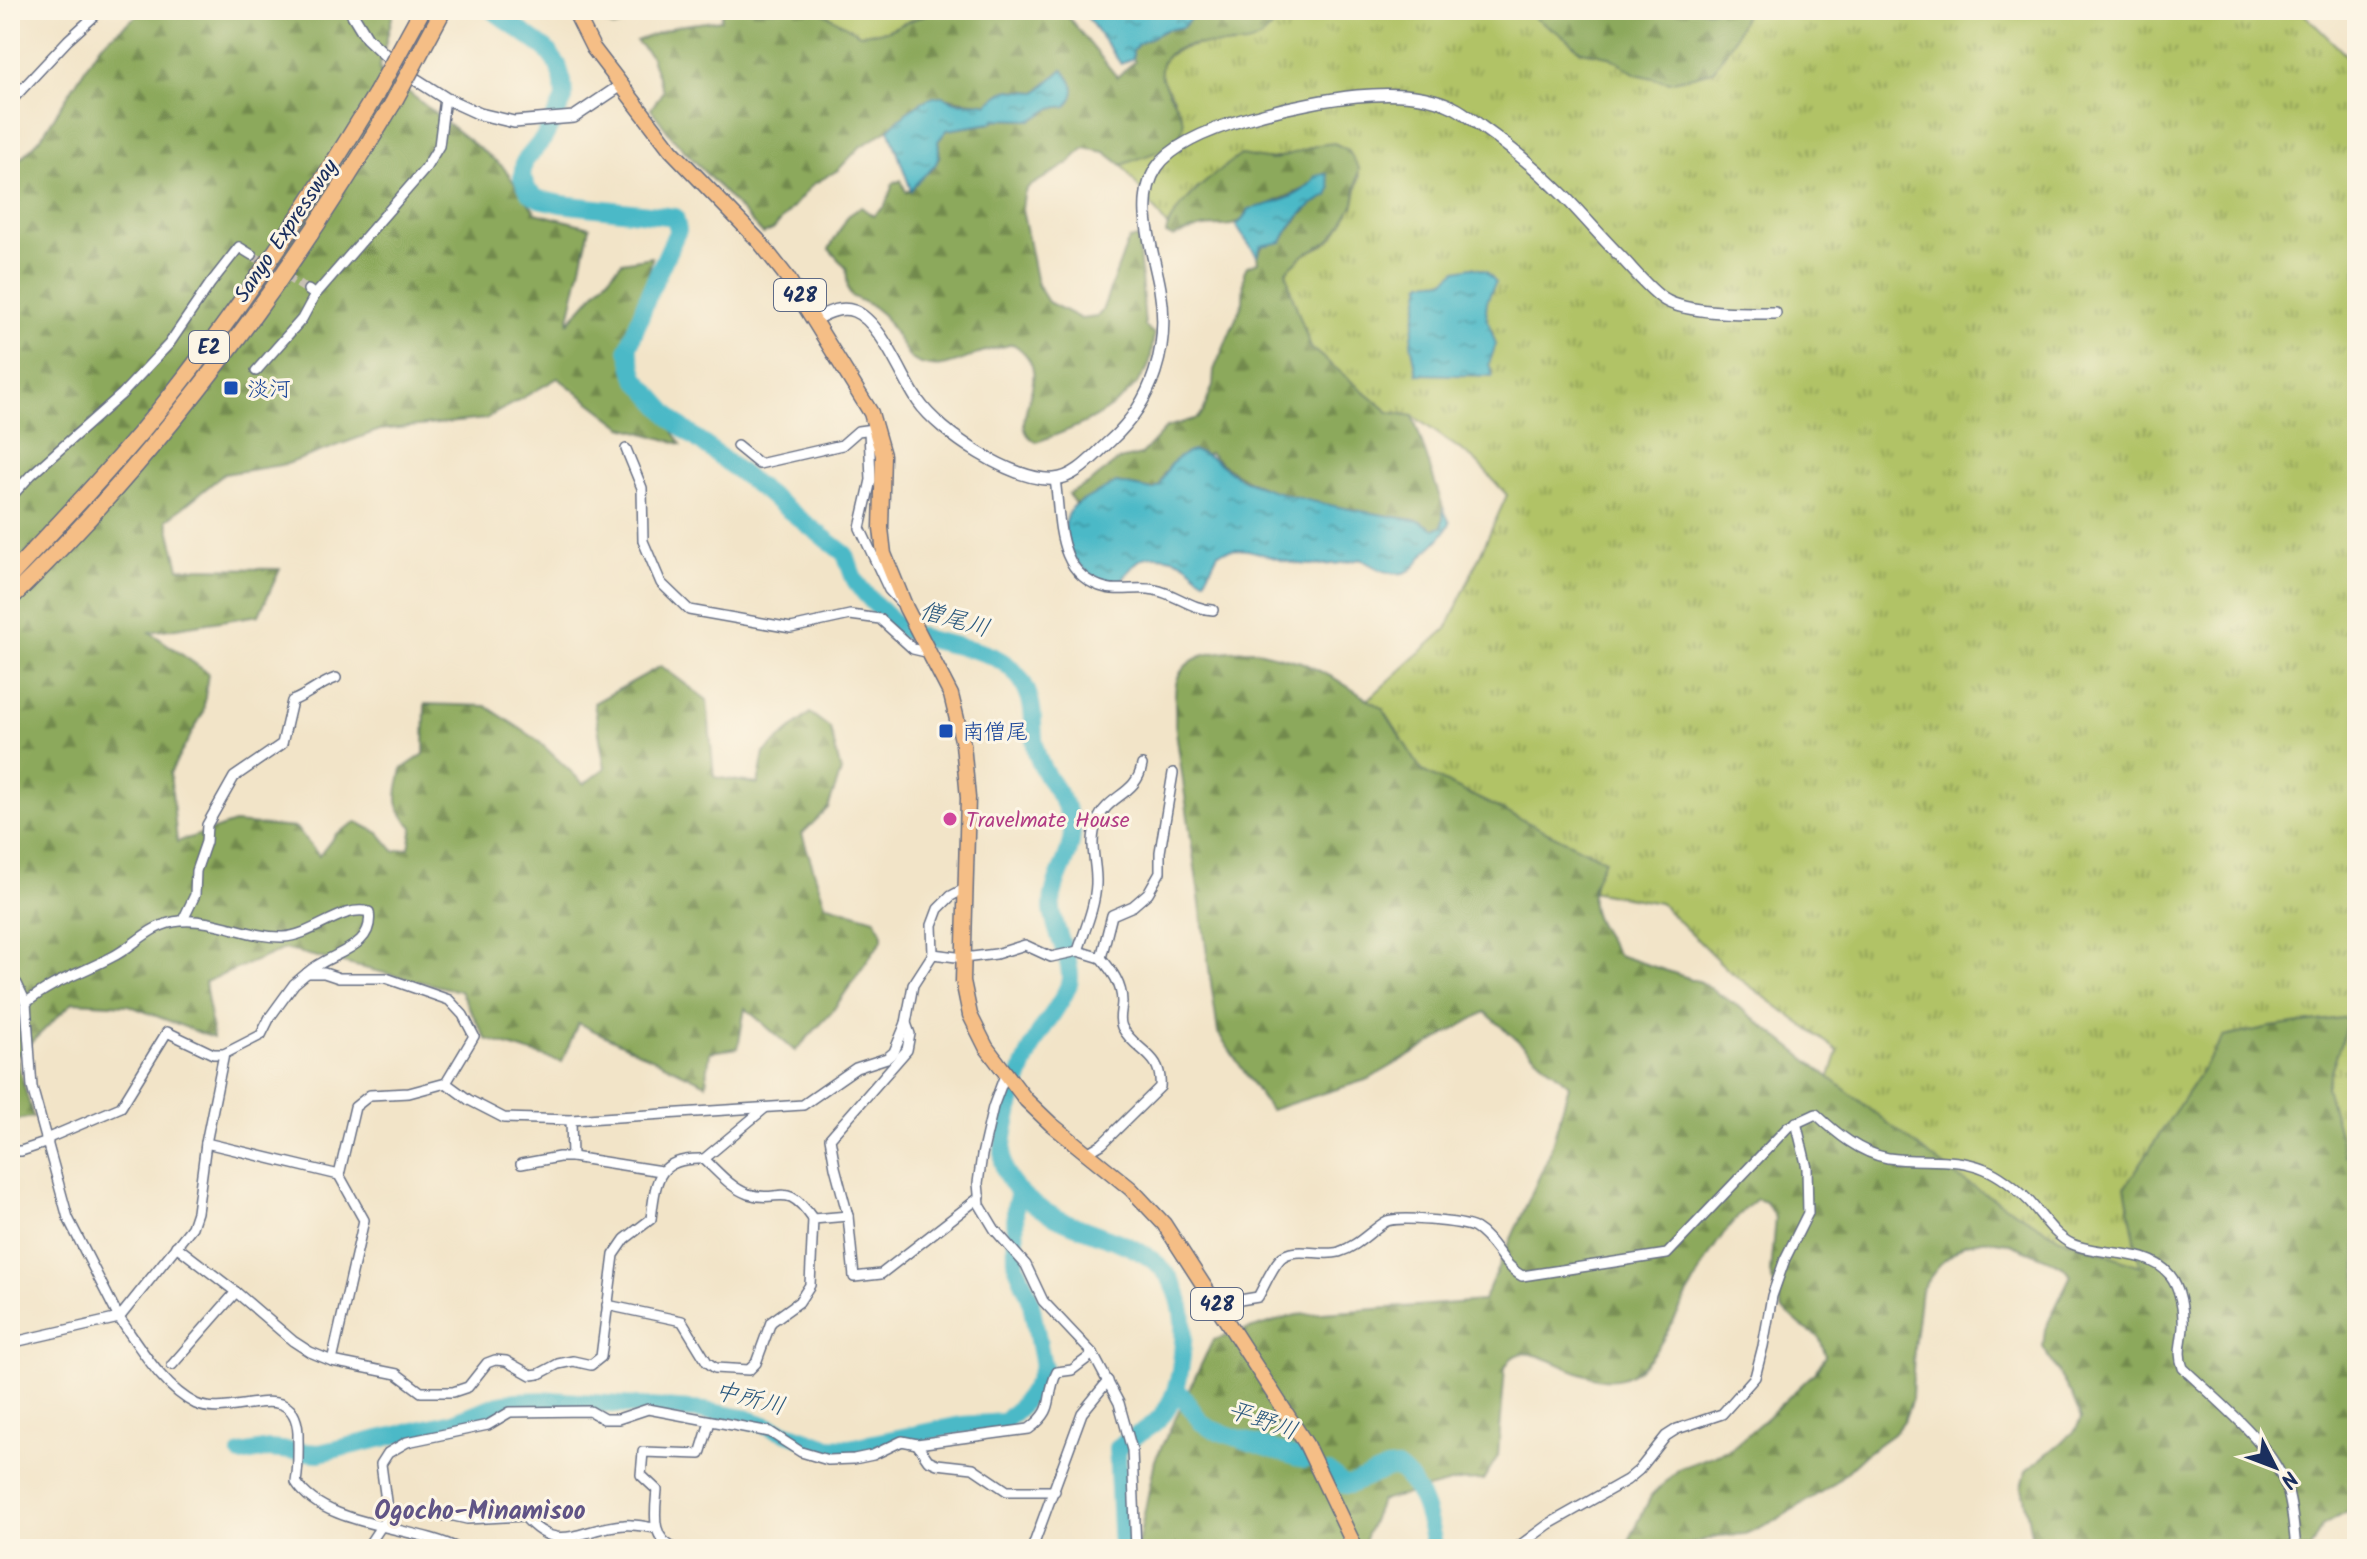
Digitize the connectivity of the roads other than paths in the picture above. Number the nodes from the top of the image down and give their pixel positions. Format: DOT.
graph roads {
  1 [pos="101,10"];
  2 [pos="350,10"];
  3 [pos="422,10"];
  4 [pos="443,10"];
  5 [pos="574,10"];
  6 [pos="620,86"];
  7 [pos="445,98"];
  8 [pos="10,102"];
  9 [pos="252,255"];
  10 [pos="1775,313"];
  11 [pos="815,319"];
  12 [pos="256,371"];
  13 [pos="872,429"];
  14 [pos="737,446"];
  15 [pos="626,449"];
  16 [pos="1055,479"];
  17 [pos="10,498"];
  18 [pos="10,576"];
  19 [pos="10,599"];
  20 [pos="906,608"];
  21 [pos="1213,610"];
  22 [pos="928,650"];
  23 [pos="336,678"];
  24 [pos="1142,765"];
  25 [pos="1173,773"];
  26 [pos="966,888"];
  27 [pos="183,920"];
  28 [pos="1078,951"];
  29 [pos="933,954"];
  30 [pos="964,958"];
  31 [pos="1101,958"];
  32 [pos="307,973"];
  33 [pos="10,979"];
  34 [pos="26,1003"];
  35 [pos="906,1023"];
  36 [pos="224,1054"];
  37 [pos="1010,1081"];
  38 [pos="446,1083"];
  39 [pos="765,1108"];
  40 [pos="571,1120"];
  41 [pos="1796,1122"];
  42 [pos="47,1141"];
  43 [pos="206,1143"];
  44 [pos="10,1151"];
  45 [pos="1087,1153"];
  46 [pos="572,1157"];
  47 [pos="704,1159"];
  48 [pos="521,1164"];
  49 [pos="661,1171"];
  50 [pos="339,1175"];
  51 [pos="980,1197"];
  52 [pos="848,1216"];
  53 [pos="813,1219"];
  54 [pos="176,1246"];
  55 [pos="236,1292"];
  56 [pos="607,1305"];
  57 [pos="1222,1313"];
  58 [pos="119,1318"];
  59 [pos="10,1343"];
  60 [pos="1093,1354"];
  61 [pos="332,1361"];
  62 [pos="172,1365"];
  63 [pos="1108,1381"];
  64 [pos="710,1422"];
  65 [pos="917,1444"];
  66 [pos="1055,1491"];
  67 [pos="388,1516"];
  68 [pos="380,1526"];
  69 [pos="656,1528"];
  70 [pos="366,1549"];
  71 [pos="459,1549"];
  72 [pos="677,1549"];
  73 [pos="1032,1549"];
  74 [pos="1136,1549"];
  75 [pos="1356,1549"];
  76 [pos="1515,1549"];
  77 [pos="2296,1549"];
  1 -- 8 [label="street"];
  2 -- 7 [label="street"];
  3 -- 18 [label="highway, Sanyo Expressway / E2, bridge"];
  4 -- 19 [label="highway, Sanyo Expressway / E2, bridge"];
  5 -- 6 [label="highway, 428"];
  6 -- 7 [label="street"];
  6 -- 11 [label="highway, 428"];
  7 -- 12 [label="street"];
  9 -- 17 [label="street"];
  10 -- 16 [label="street"];
  11 -- 13 [label="highway, 428"];
  11 -- 16 [label="street"];
  13 -- 14 [label="street"];
  13 -- 20 [label="highway, 428"];
  13 -- 20 [label="street"];
  15 -- 22 [label="street"];
  16 -- 21 [label="street"];
  20 -- 22 [label="highway, 428"];
  22 -- 26 [label="highway, 428"];
  23 -- 27 [label="street"];
  24 -- 28 [label="street"];
  25 -- 31 [label="street"];
  26 -- 29 [label="street"];
  26 -- 30 [label="highway, 428"];
  27 -- 32 [label="street"];
  27 -- 34 [label="street"];
  28 -- 30 [label="street"];
  28 -- 31 [label="street"];
  29 -- 30 [label="street"];
  29 -- 35 [label="street"];
  30 -- 37 [label="highway, 428"];
  31 -- 45 [label="street"];
  32 -- 36 [label="street"];
  32 -- 38 [label="street"];
  33 -- 34 [label="street"];
  34 -- 42 [label="street"];
  35 -- 39 [label="street"];
  35 -- 52 [label="street"];
  36 -- 42 [label="street"];
  36 -- 43 [label="street"];
  37 -- 45 [label="highway, 428"];
  37 -- 51 [label="street"];
  38 -- 40 [label="street"];
  38 -- 50 [label="street"];
  39 -- 40 [label="street"];
  39 -- 47 [label="street"];
  40 -- 46 [label="street"];
  41 -- 57 [label="street"];
  41 -- 76 [label="street"];
  41 -- 77 [label="street"];
  42 -- 44 [label="street"];
  42 -- 58 [label="street"];
  43 -- 50 [label="street"];
  43 -- 54 [label="street"];
  45 -- 57 [label="highway, 428"];
  46 -- 48 [label="street"];
  46 -- 49 [label="street"];
  47 -- 49 [label="street"];
  47 -- 53 [label="street"];
  49 -- 56 [label="street"];
  50 -- 61 [label="street"];
  51 -- 52 [label="street"];
  51 -- 60 [label="street"];
  52 -- 53 [label="street"];
  53 -- 56 [label="street"];
  54 -- 55 [label="street"];
  54 -- 58 [label="street"];
  55 -- 61 [label="street"];
  55 -- 62 [label="street"];
  56 -- 61 [label="street"];
  57 -- 75 [label="highway, 428"];
  58 -- 59 [label="street"];
  58 -- 68 [label="street"];
  60 -- 63 [label="street"];
  60 -- 65 [label="street"];
  63 -- 66 [label="street"];
  63 -- 74 [label="street"];
  64 -- 65 [label="street"];
  64 -- 67 [label="street"];
  64 -- 69 [label="street"];
  65 -- 66 [label="street"];
  66 -- 73 [label="street"];
  67 -- 68 [label="street"];
  67 -- 69 [label="street"];
  68 -- 70 [label="street"];
  68 -- 71 [label="street"];
  69 -- 72 [label="street"];
}
